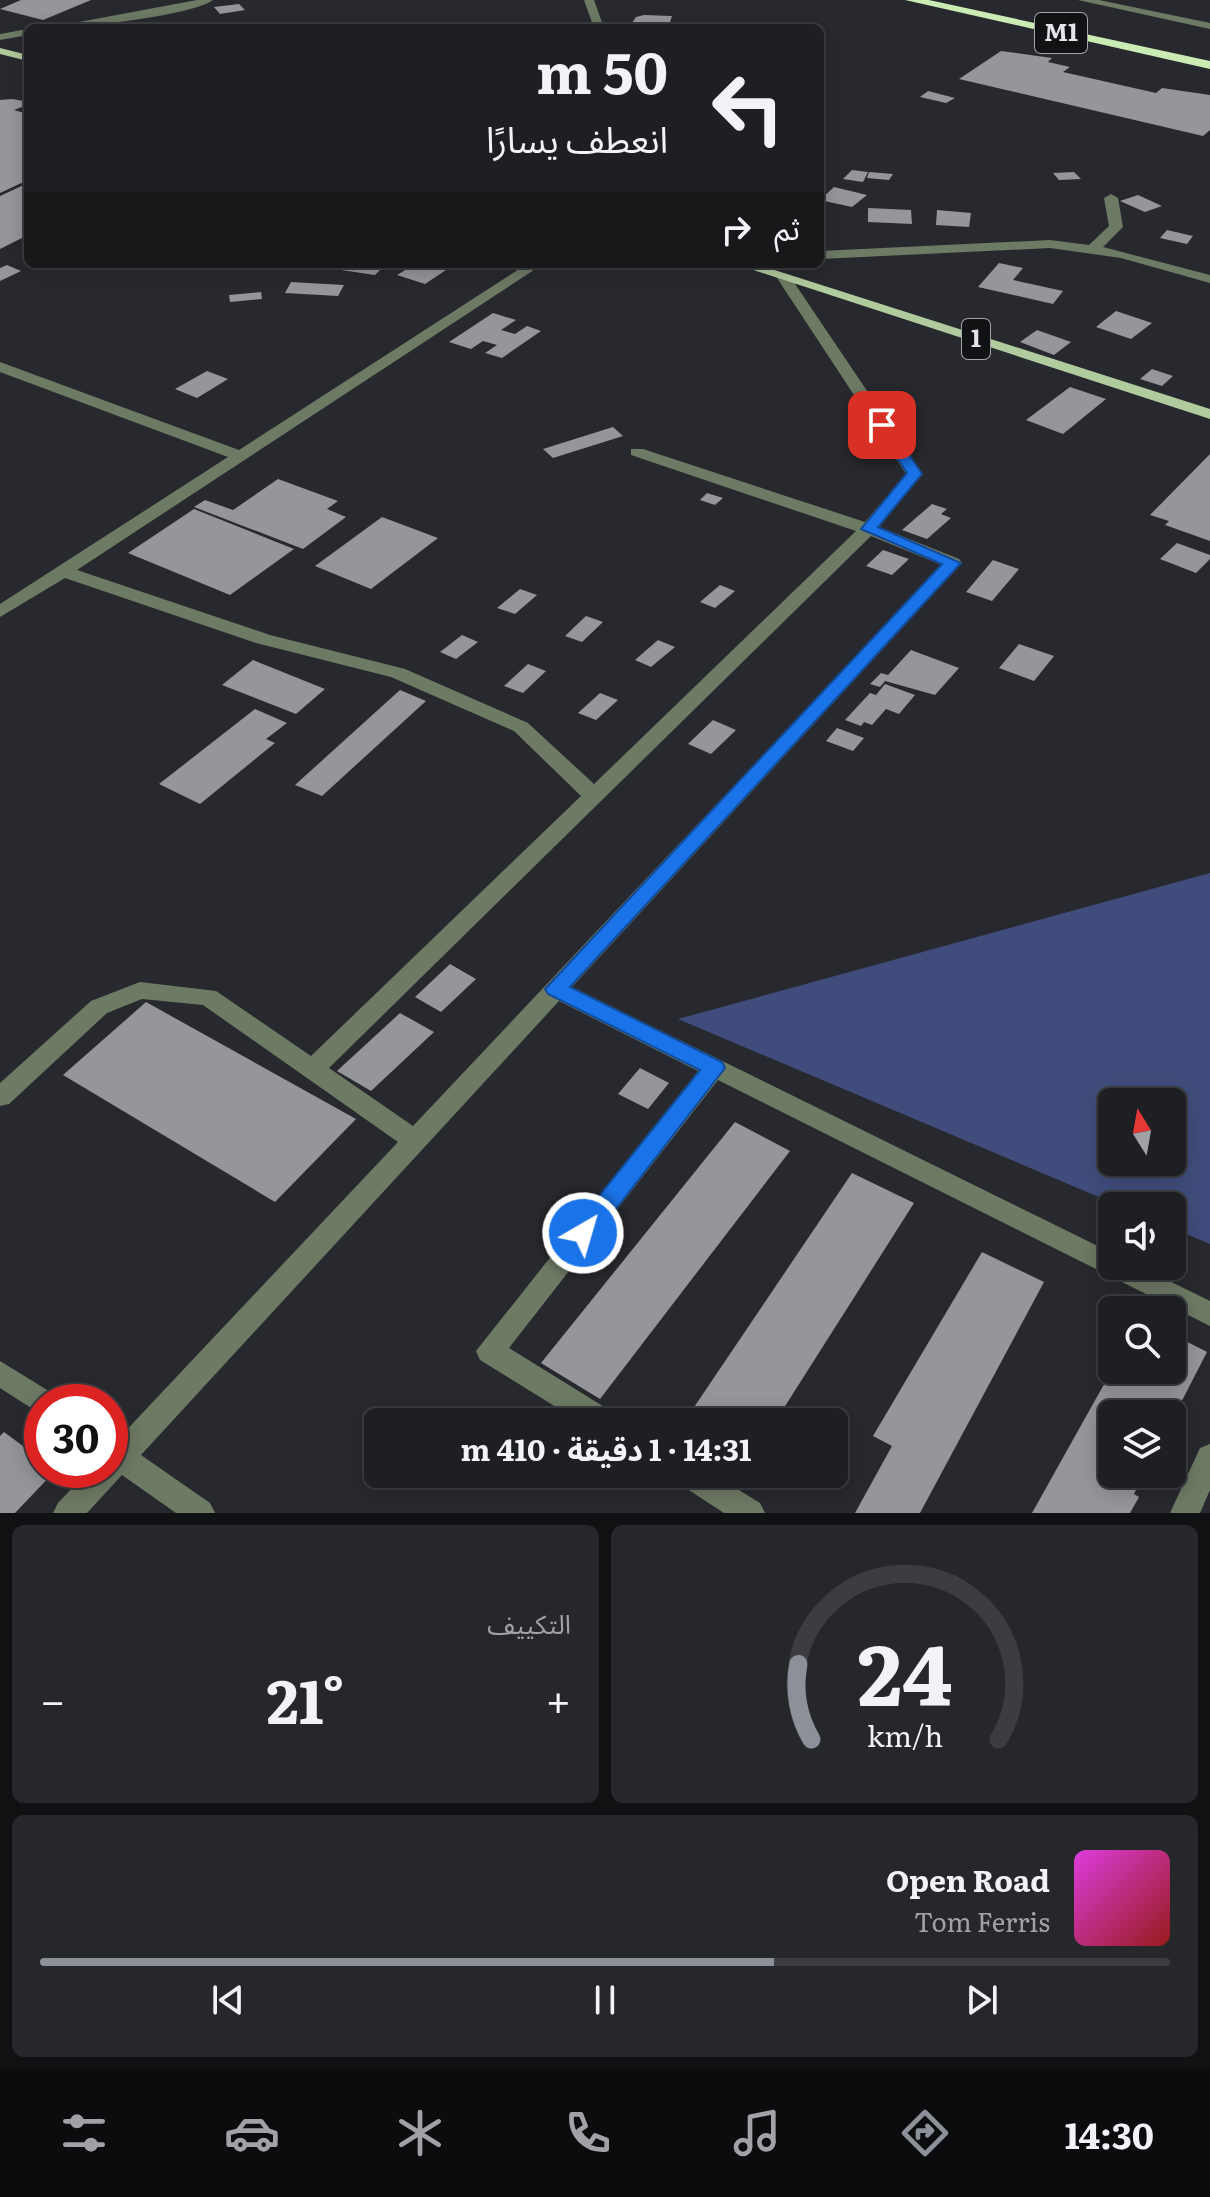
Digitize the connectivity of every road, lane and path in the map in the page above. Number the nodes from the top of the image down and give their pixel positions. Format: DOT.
graph roads {
  1 [pos="208,0"];
  2 [pos="589,0"];
  3 [pos="911,0"];
  4 [pos="969,0"];
  5 [pos="1083,0"];
  6 [pos="77,24"];
  7 [pos="598,24"];
  8 [pos="1210,26"];
  9 [pos="24,33"];
  10 [pos="0,37"];
  11 [pos="0,51"];
  12 [pos="1210,53"];
  13 [pos="24,57"];
  14 [pos="1210,65"];
  15 [pos="1111,198"];
  16 [pos="1092,250"];
  17 [pos="824,255"];
  18 [pos="530,268"];
  19 [pos="754,268"];
  20 [pos="784,278"];
  21 [pos="1210,279"];
  22 [pos="0,367"];
  23 [pos="1210,414"];
  24 [pos="637,452"];
  25 [pos="240,456"];
  26 [pos="868,529"];
  27 [pos="63,571"];
  28 [pos="0,612"];
  29 [pos="594,796"];
  30 [pos="555,989"];
  31 [pos="714,1068"];
  32 [pos="313,1069"];
  33 [pos="0,1097"];
  34 [pos="415,1140"];
  35 [pos="1098,1259"];
  36 [pos="1141,1280"];
  37 [pos="1210,1314"];
  38 [pos="0,1373"];
  39 [pos="24,1390"];
  40 [pos="582,1408"];
  41 [pos="128,1444"];
  42 [pos="1210,1457"];
  43 [pos="128,1470"];
  44 [pos="89,1488"];
  45 [pos="710,1488"];
  46 [pos="68,1513"];
  47 [pos="200,1513"];
  48 [pos="750,1513"];
  49 [pos="1185,1513"];
  1 -- 6 [label="street"];
  2 -- 7 [label="street"];
  3 -- 14 [label="highway, M1"];
  4 -- 12 [label="highway, M1"];
  5 -- 8 [label="street"];
  9 -- 10 [label="street"];
  11 -- 13 [label="main road"];
  15 -- 16 [label="street"];
  16 -- 17 [label="street"];
  16 -- 21 [label="street"];
  18 -- 25 [label="street"];
  19 -- 20 [label="main road, 1"];
  20 -- 23 [label="main road, 1"];
  20 -- 26 [label="street"];
  22 -- 25 [label="street"];
  24 -- 26 [label="street"];
  25 -- 27 [label="street"];
  26 -- 29 [label="street"];
  26 -- 30 [label="street"];
  27 -- 28 [label="street"];
  27 -- 29 [label="street"];
  29 -- 32 [label="street"];
  30 -- 31 [label="street"];
  30 -- 34 [label="street"];
  31 -- 35 [label="street"];
  31 -- 40 [label="street"];
  32 -- 33 [label="street"];
  32 -- 34 [label="street"];
  34 -- 41 [label="street"];
  36 -- 37 [label="street"];
  38 -- 39 [label="street"];
  42 -- 49 [label="street"];
  43 -- 47 [label="street"];
  44 -- 46 [label="street"];
  45 -- 48 [label="street"];
}
